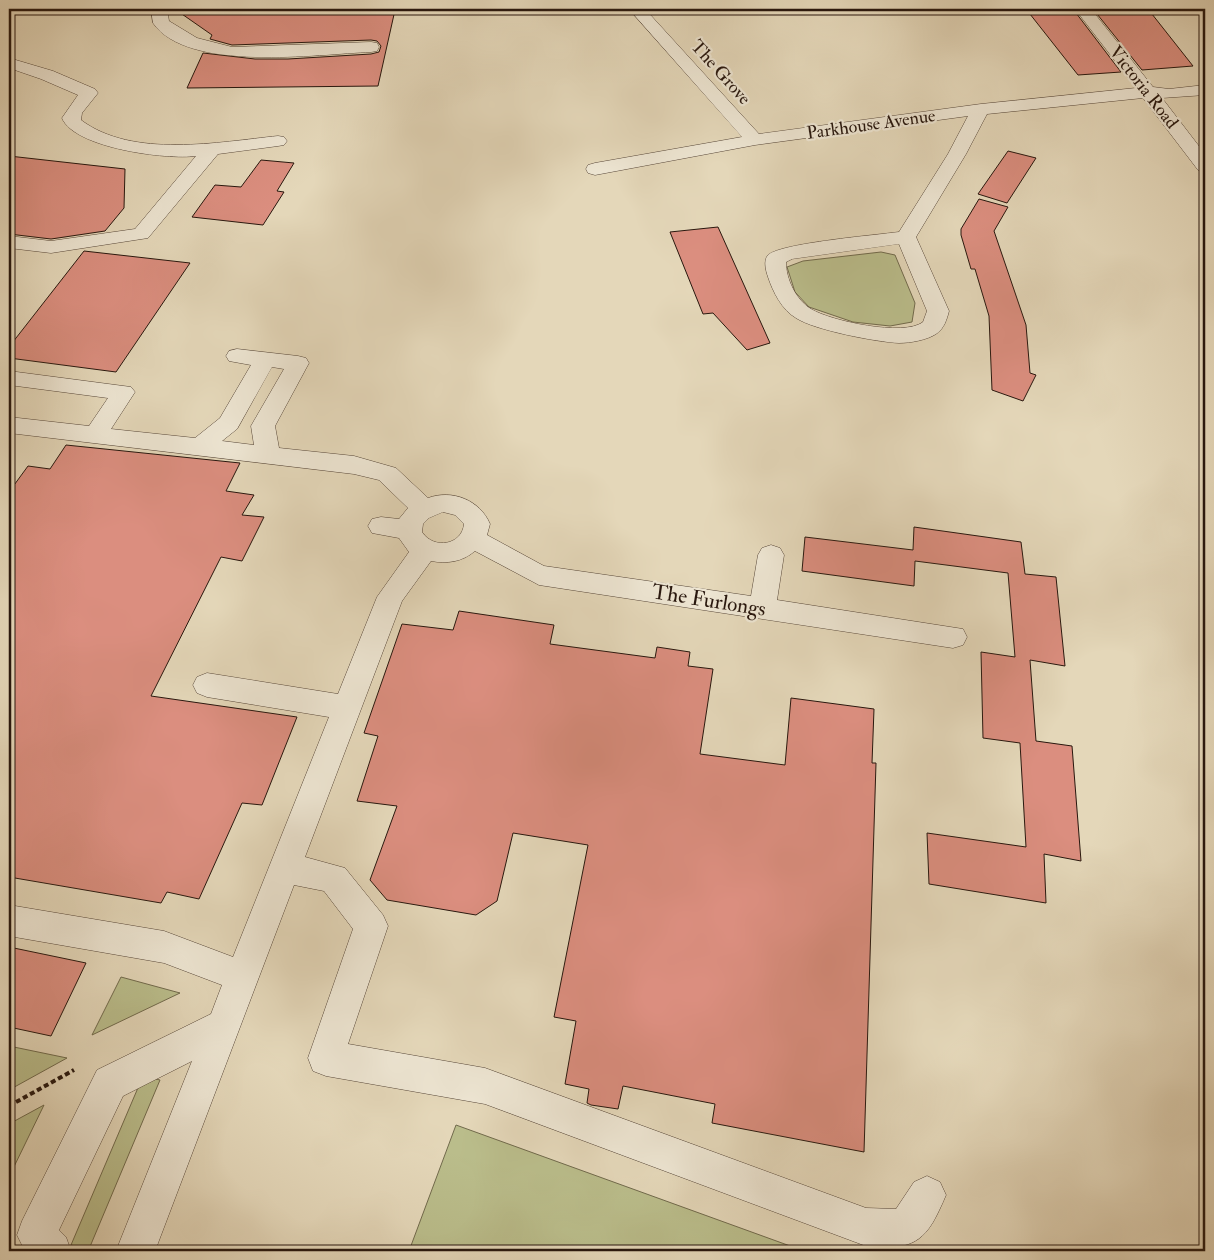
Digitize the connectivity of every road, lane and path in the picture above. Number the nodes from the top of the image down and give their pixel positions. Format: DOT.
graph roads {
  1 [pos="159,9"];
  2 [pos="637,9"];
  3 [pos="1083,9"];
  4 [pos="371,47"];
  5 [pos="9,63"];
  6 [pos="1205,90"];
  7 [pos="1149,92"];
  8 [pos="981,109"];
  9 [pos="755,140"];
  10 [pos="278,141"];
  11 [pos="212,149"];
  12 [pos="1205,166"];
  13 [pos="595,169"];
  14 [pos="906,237"];
  15 [pos="9,242"];
  16 [pos="236,356"];
  17 [pos="265,359"];
  18 [pos="9,378"];
  19 [pos="11,428"];
  20 [pos="95,435"];
  21 [pos="200,447"];
  22 [pos="268,455"];
  23 [pos="381,526"];
  24 [pos="419,529"];
  25 [pos="472,538"];
  26 [pos="770,555"];
  27 [pos="762,608"];
  28 [pos="953,637"];
  29 [pos="206,685"];
  30 [pos="347,708"];
  31 [pos="285,868"];
  32 [pos="9,920"];
  33 [pos="243,977"];
  34 [pos="224,1026"];
  35 [pos="927,1195"];
  36 [pos="52,1251"];
  37 [pos="136,1251"];
  1 -- 4 [label="street"];
  2 -- 9 [label="street, The Grove"];
  3 -- 7 [label="street, Victoria Road"];
  5 -- 11 [label="street"];
  6 -- 7 [label="street, Parkhouse Avenue"];
  7 -- 8 [label="street, Parkhouse Avenue"];
  7 -- 12 [label="street, Victoria Road"];
  8 -- 9 [label="street, Parkhouse Avenue"];
  8 -- 14 [label="street"];
  9 -- 13 [label="street, Parkhouse Avenue"];
  10 -- 11 [label="street"];
  11 -- 15 [label="street"];
  14 -- 14 [label="street"];
  16 -- 17 [label="street"];
  17 -- 21 [label="street"];
  17 -- 22 [label="street"];
  18 -- 20 [label="street"];
  19 -- 20 [label="street"];
  20 -- 21 [label="street"];
  21 -- 22 [label="street"];
  22 -- 24 [label="street"];
  23 -- 24 [label="street"];
  24 -- 25 [label="street"];
  24 -- 25 [label="street"];
  24 -- 30 [label="street"];
  25 -- 27 [label="street, The Furlongs"];
  26 -- 27 [label="street"];
  27 -- 28 [label="street, The Furlongs"];
  29 -- 30 [label="street"];
  30 -- 31 [label="street"];
  31 -- 33 [label="street"];
  31 -- 35 [label="street"];
  32 -- 33 [label="street"];
  33 -- 34 [label="street"];
  34 -- 36 [label="street"];
  34 -- 37 [label="street"];
}
